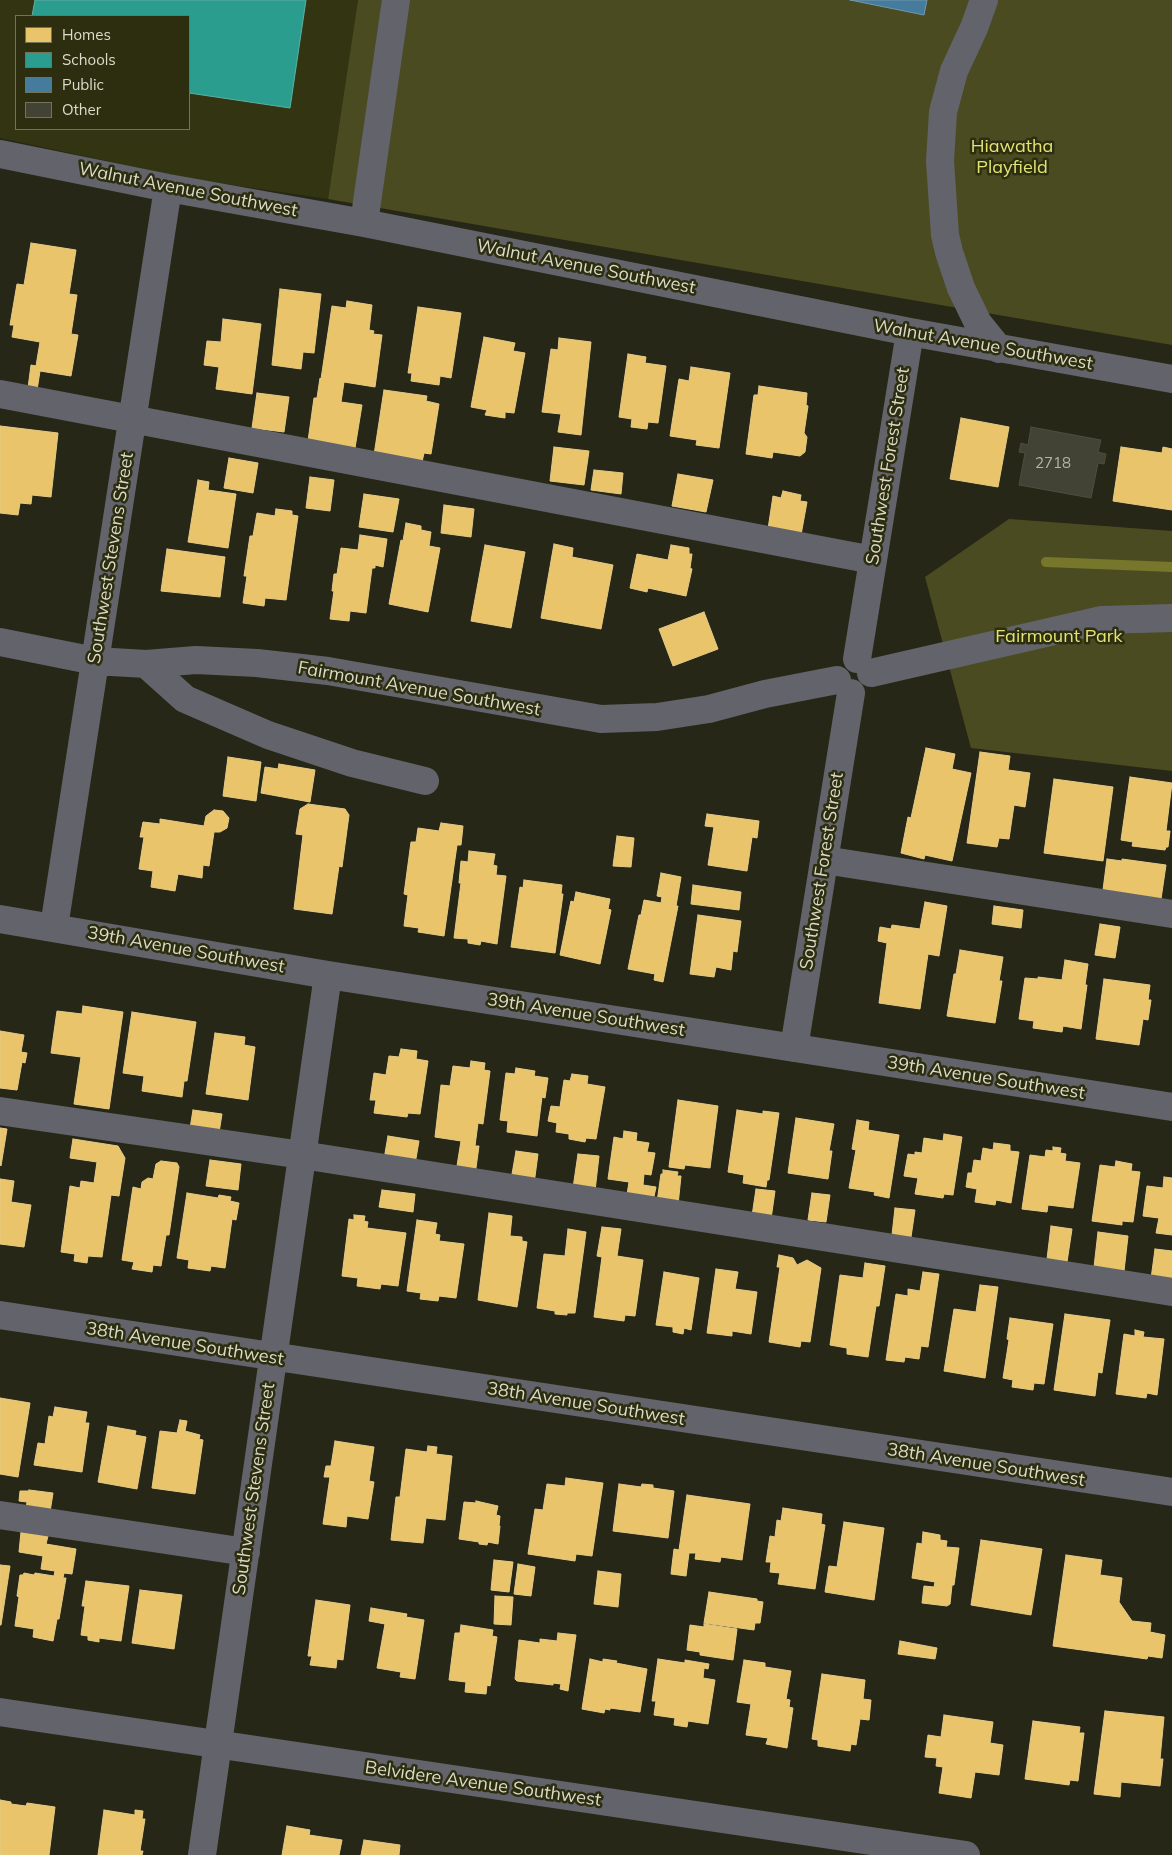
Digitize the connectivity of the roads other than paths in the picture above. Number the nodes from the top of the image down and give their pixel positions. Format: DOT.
graph roads {
  1 [pos="396,0"];
  2 [pos="984,0"];
  3 [pos="0,154"];
  4 [pos="168,188"];
  5 [pos="364,222"];
  6 [pos="910,332"];
  7 [pos="999,348"];
  8 [pos="1172,379"];
  9 [pos="0,394"];
  10 [pos="133,418"];
  11 [pos="873,560"];
  12 [pos="1172,618"];
  13 [pos="0,642"];
  14 [pos="95,661"];
  15 [pos="146,664"];
  16 [pos="864,666"];
  17 [pos="844,687"];
  18 [pos="425,781"];
  19 [pos="824,860"];
  20 [pos="1172,914"];
  21 [pos="0,919"];
  22 [pos="54,927"];
  23 [pos="328,975"];
  24 [pos="794,1048"];
  25 [pos="1172,1107"];
  26 [pos="0,1111"];
  27 [pos="302,1155"];
  28 [pos="1172,1292"];
  29 [pos="0,1315"];
  30 [pos="274,1358"];
  31 [pos="1172,1492"];
  32 [pos="0,1515"];
  33 [pos="246,1552"];
  34 [pos="0,1712"];
  35 [pos="218,1745"];
  36 [pos="202,1855"];
  37 [pos="966,1855"];
  1 -- 5 [label="street"];
  2 -- 7 [label="street"];
  3 -- 4 [label="street, Walnut Avenue Southwest"];
  4 -- 5 [label="street, Walnut Avenue Southwest"];
  4 -- 10 [label="street, Southwest Stevens Street"];
  5 -- 6 [label="street, Walnut Avenue Southwest"];
  6 -- 7 [label="street, Walnut Avenue Southwest"];
  6 -- 11 [label="street, Southwest Forest Street"];
  7 -- 8 [label="street, Walnut Avenue Southwest"];
  9 -- 10 [label="street"];
  10 -- 11 [label="street"];
  10 -- 14 [label="street, Southwest Stevens Street"];
  11 -- 16 [label="street, Southwest Forest Street"];
  12 -- 16 [label="street"];
  13 -- 14 [label="street, Fairmount Avenue Southwest"];
  14 -- 15 [label="street, Fairmount Avenue Southwest"];
  14 -- 22 [label="street, Southwest Stevens Street"];
  15 -- 17 [label="street, Fairmount Avenue Southwest"];
  15 -- 18 [label="street"];
  16 -- 17 [label="street"];
  17 -- 19 [label="street, Southwest Forest Street"];
  19 -- 20 [label="street"];
  19 -- 24 [label="street, Southwest Forest Street"];
  21 -- 22 [label="street, 39th Avenue Southwest"];
  22 -- 23 [label="street, 39th Avenue Southwest"];
  23 -- 24 [label="street, 39th Avenue Southwest"];
  23 -- 27 [label="street, Southwest Stevens Street"];
  24 -- 25 [label="street, 39th Avenue Southwest"];
  26 -- 27 [label="street"];
  27 -- 28 [label="street"];
  27 -- 30 [label="street, Southwest Stevens Street"];
  29 -- 30 [label="street, 38th Avenue Southwest"];
  30 -- 31 [label="street, 38th Avenue Southwest"];
  30 -- 33 [label="street, Southwest Stevens Street"];
  32 -- 33 [label="street"];
  33 -- 35 [label="street, Southwest Stevens Street"];
  34 -- 35 [label="street, Belvidere Avenue Southwest"];
  35 -- 36 [label="street, Southwest Stevens Street"];
  35 -- 37 [label="street, Belvidere Avenue Southwest"];
}
